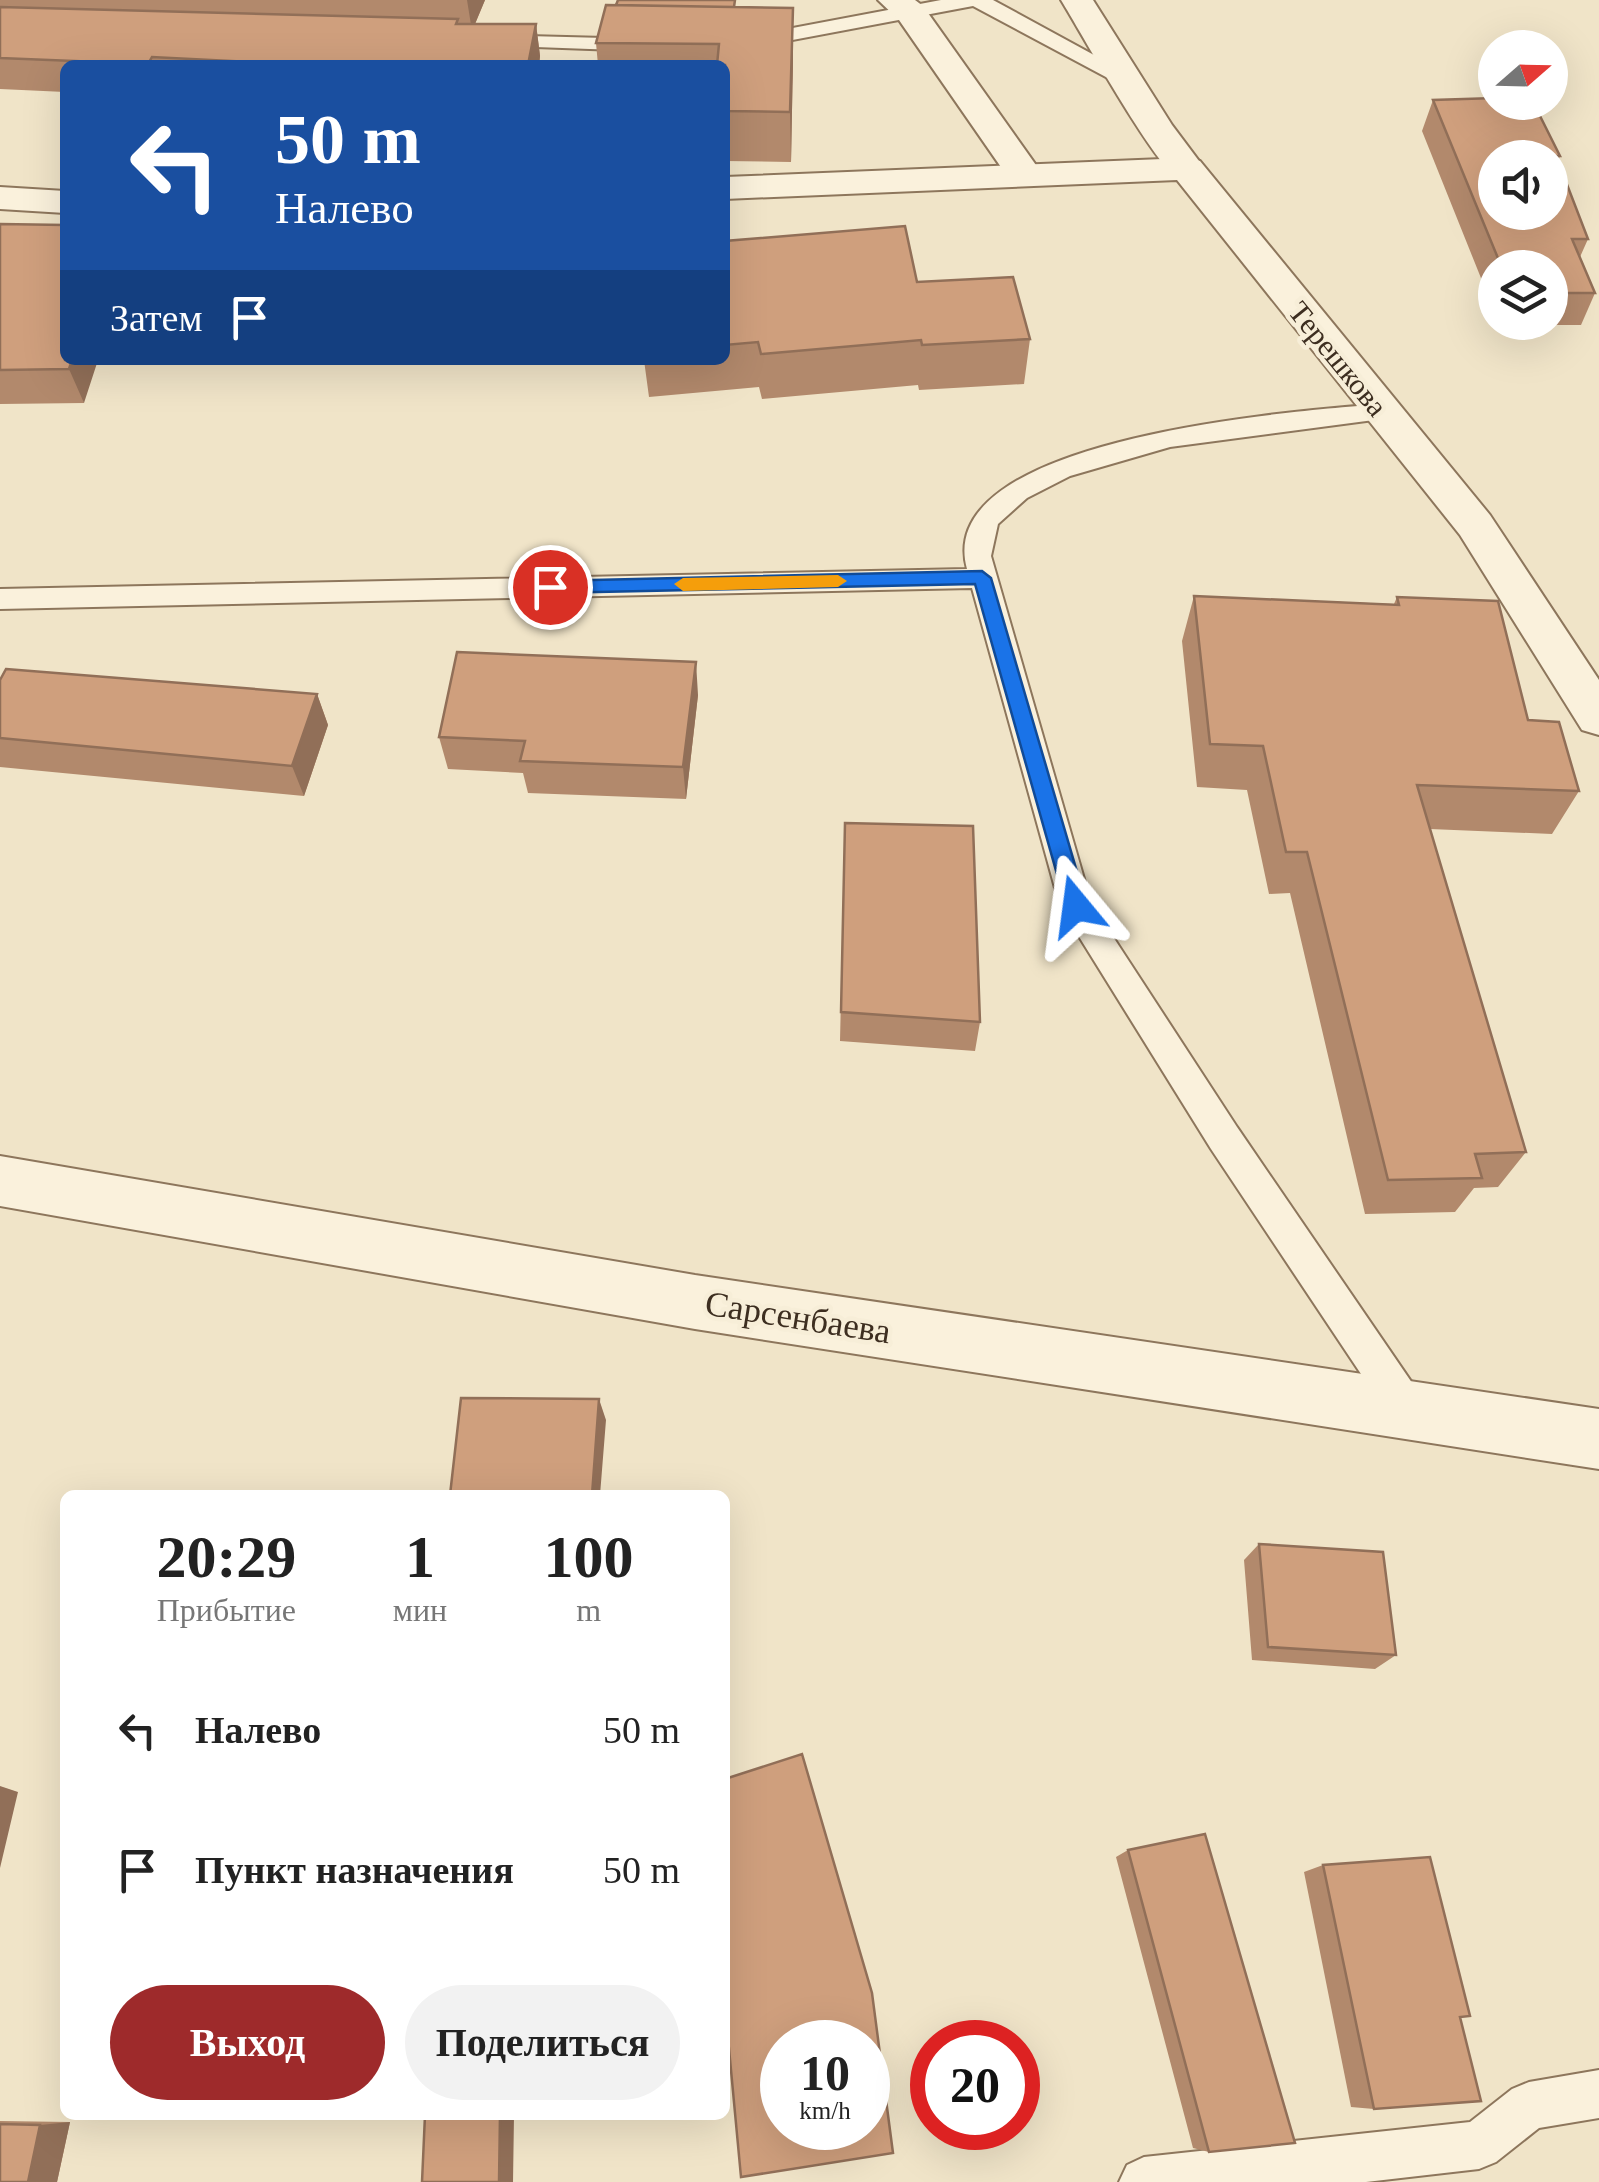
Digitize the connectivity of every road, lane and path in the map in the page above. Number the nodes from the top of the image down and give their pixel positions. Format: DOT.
graph roads {
  1 [pos="976,0"];
  2 [pos="1076,0"];
  3 [pos="903,6"];
  4 [pos="461,40"];
  5 [pos="668,46"];
  6 [pos="723,47"];
  7 [pos="1127,79"];
  8 [pos="1187,169"];
  9 [pos="1025,176"];
  10 [pos="730,188"];
  11 [pos="0,198"];
  12 [pos="60,202"];
  13 [pos="1380,412"];
  14 [pos="982,578"];
  15 [pos="0,599"];
  16 [pos="1599,718"];
  17 [pos="0,1181"];
  18 [pos="1407,1410"];
  19 [pos="1599,1439"];
  20 [pos="1599,2094"];
  21 [pos="1144,2182"];
  1 -- 3 [label="lane"];
  1 -- 7 [label="lane"];
  2 -- 7 [label="street, Терешкова"];
  3 -- 6 [label="lane"];
  3 -- 9 [label="street"];
  4 -- 5 [label="lane"];
  7 -- 8 [label="street, Терешкова"];
  8 -- 9 [label="street"];
  8 -- 13 [label="street, Терешкова"];
  9 -- 10 [label="street"];
  11 -- 12 [label="street"];
  13 -- 14 [label="lane"];
  13 -- 16 [label="street, Терешкова"];
  14 -- 15 [label="lane"];
  14 -- 18 [label="lane"];
  17 -- 18 [label="street, Сарсенбаева"];
  18 -- 19 [label="street, Сарсенбаева"];
  20 -- 21 [label="lane"];
}
